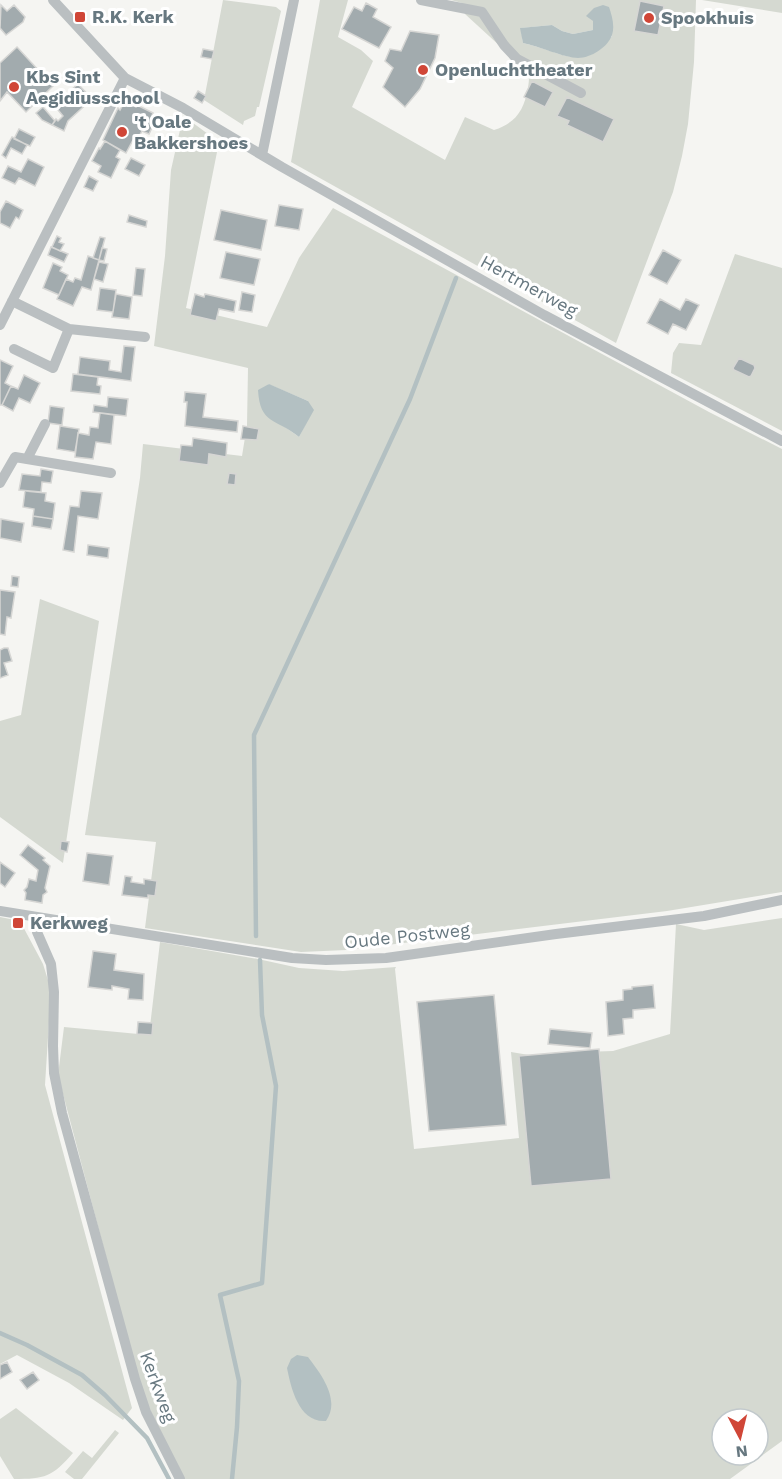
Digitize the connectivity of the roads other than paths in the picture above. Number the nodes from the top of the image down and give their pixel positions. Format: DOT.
graph roads {
  1 [pos="69,0"];
  2 [pos="294,0"];
  3 [pos="421,0"];
  4 [pos="56,4"];
  5 [pos="125,78"];
  6 [pos="580,93"];
  7 [pos="262,156"];
  8 [pos="12,301"];
  9 [pos="0,325"];
  10 [pos="69,329"];
  11 [pos="145,337"];
  12 [pos="14,349"];
  13 [pos="45,424"];
  14 [pos="782,441"];
  15 [pos="27,459"];
  16 [pos="111,473"];
  17 [pos="0,483"];
  18 [pos="782,900"];
  19 [pos="0,911"];
  20 [pos="38,918"];
  21 [pos="180,1479"];
  1 -- 4 [label="street, Hertmerweg"];
  2 -- 7 [label="street"];
  3 -- 6 [label="street"];
  4 -- 5 [label="street, Hertmerweg"];
  5 -- 7 [label="street, Hertmerweg"];
  5 -- 8 [label="street"];
  7 -- 14 [label="street, Hertmerweg"];
  8 -- 9 [label="street"];
  8 -- 10 [label="street"];
  10 -- 11 [label="street"];
  10 -- 12 [label="street"];
  13 -- 15 [label="street"];
  15 -- 16 [label="street"];
  15 -- 17 [label="street"];
  18 -- 20 [label="street, Oude Postweg"];
  19 -- 20 [label="street, Oude Postweg"];
  20 -- 21 [label="street, Kerkweg"];
}
